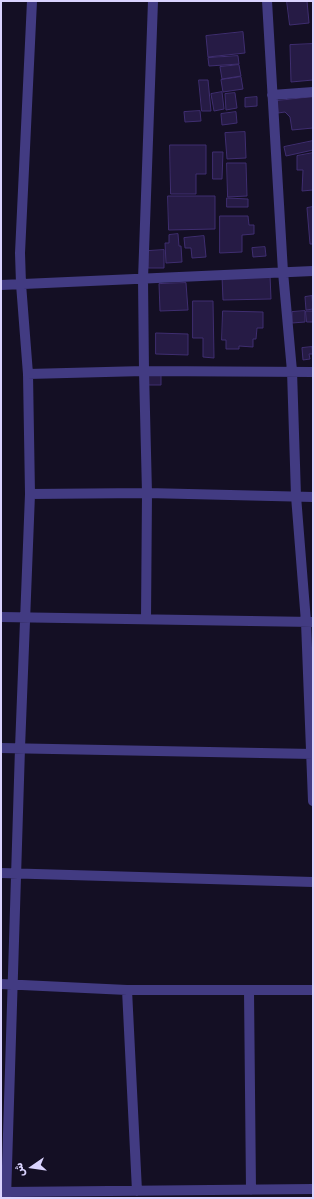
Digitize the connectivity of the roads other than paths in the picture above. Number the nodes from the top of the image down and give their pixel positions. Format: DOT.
graph roads {
  1 [pos="32,1"];
  2 [pos="153,1"];
  3 [pos="267,1"];
  4 [pos="313,92"];
  5 [pos="272,95"];
  6 [pos="313,271"];
  7 [pos="283,272"];
  8 [pos="143,279"];
  9 [pos="21,284"];
  10 [pos="1,285"];
  11 [pos="144,371"];
  12 [pos="292,371"];
  13 [pos="313,372"];
  14 [pos="28,374"];
  15 [pos="147,493"];
  16 [pos="30,494"];
  17 [pos="296,496"];
  18 [pos="313,497"];
  19 [pos="1,617"];
  20 [pos="25,617"];
  21 [pos="146,619"];
  22 [pos="310,622"];
  23 [pos="1,748"];
  24 [pos="20,748"];
  25 [pos="312,754"];
  26 [pos="313,801"];
  27 [pos="1,873"];
  28 [pos="16,873"];
  29 [pos="313,882"];
  30 [pos="1,984"];
  31 [pos="13,984"];
  32 [pos="127,990"];
  33 [pos="313,990"];
  34 [pos="249,991"];
  35 [pos="5,1087"];
  36 [pos="313,1189"];
  37 [pos="251,1190"];
  38 [pos="137,1191"];
  39 [pos="7,1195"];
  1 -- 9 [label="street"];
  2 -- 8 [label="street"];
  3 -- 5 [label="street"];
  4 -- 5 [label="street"];
  5 -- 7 [label="street"];
  6 -- 7 [label="street"];
  7 -- 8 [label="street"];
  7 -- 12 [label="street"];
  8 -- 9 [label="street"];
  8 -- 11 [label="street"];
  9 -- 10 [label="street"];
  9 -- 14 [label="street"];
  11 -- 12 [label="street"];
  11 -- 14 [label="street"];
  11 -- 15 [label="street"];
  12 -- 13 [label="street"];
  12 -- 17 [label="street"];
  14 -- 16 [label="street"];
  15 -- 16 [label="street"];
  15 -- 17 [label="street"];
  15 -- 21 [label="street"];
  16 -- 20 [label="street"];
  17 -- 18 [label="street"];
  17 -- 22 [label="street"];
  19 -- 20 [label="street"];
  20 -- 21 [label="street"];
  20 -- 24 [label="street"];
  21 -- 22 [label="street"];
  22 -- 25 [label="street"];
  23 -- 24 [label="street"];
  24 -- 25 [label="street"];
  24 -- 28 [label="street"];
  25 -- 26 [label="street"];
  27 -- 28 [label="street"];
  28 -- 29 [label="street"];
  28 -- 31 [label="street"];
  30 -- 31 [label="street"];
  31 -- 32 [label="street"];
  31 -- 35 [label="street"];
  32 -- 34 [label="street"];
  32 -- 38 [label="street"];
  33 -- 34 [label="street"];
  34 -- 37 [label="street"];
  35 -- 39 [label="street"];
  36 -- 37 [label="street"];
  37 -- 38 [label="street"];
  38 -- 39 [label="street"];
}
